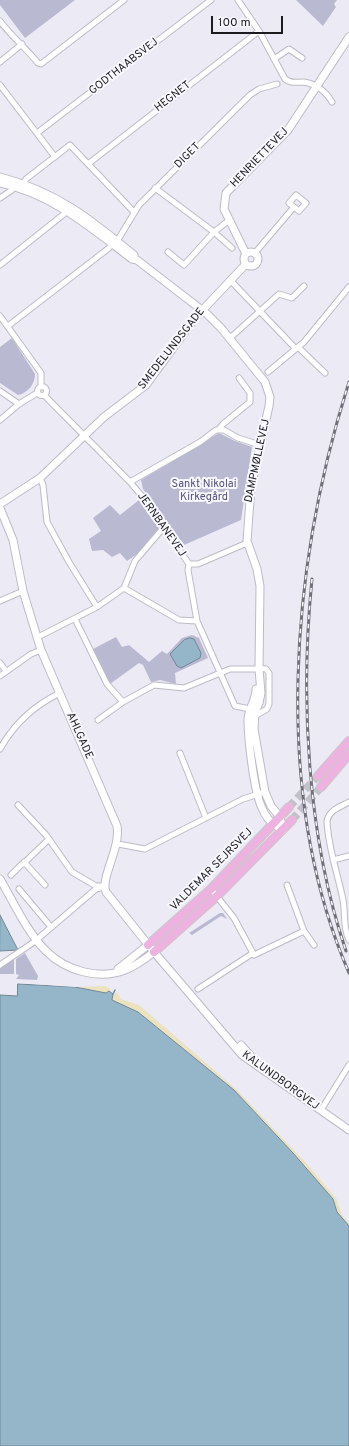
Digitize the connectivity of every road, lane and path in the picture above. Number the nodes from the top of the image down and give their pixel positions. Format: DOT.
graph roads {
  1 [pos="124,0"];
  2 [pos="211,0"];
  3 [pos="238,0"];
  4 [pos="0,21"];
  5 [pos="259,31"];
  6 [pos="349,37"];
  7 [pos="22,44"];
  8 [pos="302,58"];
  9 [pos="274,59"];
  10 [pos="0,62"];
  11 [pos="277,84"];
  12 [pos="0,85"];
  13 [pos="318,87"];
  14 [pos="332,102"];
  15 [pos="37,133"];
  16 [pos="55,157"];
  17 [pos="88,164"];
  18 [pos="0,177"];
  19 [pos="0,183"];
  20 [pos="14,184"];
  21 [pos="22,186"];
  22 [pos="155,188"];
  23 [pos="0,198"];
  24 [pos="294,207"];
  25 [pos="68,208"];
  26 [pos="134,212"];
  27 [pos="228,221"];
  28 [pos="214,232"];
  29 [pos="113,245"];
  30 [pos="232,248"];
  31 [pos="168,252"];
  32 [pos="246,254"];
  33 [pos="254,254"];
  34 [pos="0,264"];
  35 [pos="246,264"];
  36 [pos="230,280"];
  37 [pos="304,286"];
  38 [pos="349,287"];
  39 [pos="202,310"];
  40 [pos="261,312"];
  41 [pos="0,316"];
  42 [pos="8,326"];
  43 [pos="230,338"];
  44 [pos="297,348"];
  45 [pos="268,372"];
  46 [pos="326,373"];
  47 [pos="239,378"];
  48 [pos="41,387"];
  49 [pos="0,391"];
  50 [pos="37,393"];
  51 [pos="44,395"];
  52 [pos="19,404"];
  53 [pos="0,420"];
  54 [pos="219,429"];
  55 [pos="84,435"];
  56 [pos="260,445"];
  57 [pos="40,478"];
  58 [pos="130,482"];
  59 [pos="0,504"];
  60 [pos="0,508"];
  61 [pos="164,527"];
  62 [pos="247,543"];
  63 [pos="189,564"];
  64 [pos="124,588"];
  65 [pos="23,591"];
  66 [pos="0,601"];
  67 [pos="97,607"];
  68 [pos="75,619"];
  69 [pos="197,621"];
  70 [pos="38,637"];
  71 [pos="41,650"];
  72 [pos="0,663"];
  73 [pos="259,668"];
  74 [pos="6,671"];
  75 [pos="220,673"];
  76 [pos="0,676"];
  77 [pos="60,693"];
  78 [pos="123,702"];
  79 [pos="250,709"];
  80 [pos="251,718"];
  81 [pos="98,720"];
  82 [pos="349,741"];
  83 [pos="0,749"];
  84 [pos="180,754"];
  85 [pos="349,754"];
  86 [pos="318,776"];
  87 [pos="320,787"];
  88 [pos="261,793"];
  89 [pos="349,802"];
  90 [pos="18,805"];
  91 [pos="289,807"];
  92 [pos="280,817"];
  93 [pos="206,818"];
  94 [pos="292,820"];
  95 [pos="273,824"];
  96 [pos="283,830"];
  97 [pos="49,838"];
  98 [pos="118,844"];
  99 [pos="349,856"];
  100 [pos="333,860"];
  101 [pos="23,863"];
  102 [pos="11,875"];
  103 [pos="0,879"];
  104 [pos="45,885"];
  105 [pos="287,885"];
  106 [pos="104,887"];
  107 [pos="19,889"];
  108 [pos="211,889"];
  109 [pos="217,896"];
  110 [pos="349,901"];
  111 [pos="343,902"];
  112 [pos="51,927"];
  113 [pos="304,931"];
  114 [pos="36,939"];
  115 [pos="349,940"];
  116 [pos="148,945"];
  117 [pos="314,945"];
  118 [pos="154,952"];
  119 [pos="253,954"];
  120 [pos="0,965"];
  121 [pos="112,972"];
  122 [pos="198,989"];
  123 [pos="241,1045"];
  124 [pos="349,1065"];
  125 [pos="260,1068"];
  126 [pos="321,1110"];
  127 [pos="349,1129"];
  1 -- 7 [label="street"];
  2 -- 15 [label="street, GODTHAABSVEJ"];
  3 -- 5 [label="street"];
  4 -- 7 [label="street"];
  5 -- 9 [label="street"];
  5 -- 17 [label="street, HEGNET"];
  6 -- 13 [label="street, HENRIETTEVEJ"];
  7 -- 10 [label="street"];
  8 -- 9 [label="street"];
  9 -- 13 [label="street"];
  11 -- 22 [label="street, DIGET"];
  12 -- 15 [label="street"];
  13 -- 14 [label="street"];
  13 -- 27 [label="street, HENRIETTEVEJ"];
  15 -- 16 [label="street"];
  16 -- 17 [label="street"];
  16 -- 21 [label="street"];
  17 -- 26 [label="street"];
  18 -- 20 [label="street"];
  19 -- 20 [label="street"];
  20 -- 21 [label="street"];
  20 -- 23 [label="street"];
  21 -- 25 [label="street"];
  22 -- 26 [label="street, DIGET"];
  22 -- 28 [label="street"];
  24 -- 33 [label="street"];
  25 -- 29 [label="street"];
  25 -- 34 [label="street"];
  26 -- 29 [label="street, DIGET"];
  27 -- 28 [label="street"];
  27 -- 32 [label="street, HENRIETTEVEJ"];
  28 -- 30 [label="street"];
  28 -- 31 [label="street"];
  29 -- 39 [label="street"];
  29 -- 42 [label="street"];
  32 -- 33 [label="street"];
  32 -- 35 [label="street"];
  33 -- 35 [label="street"];
  35 -- 36 [label="street, SMEDELUNDSGADE"];
  36 -- 39 [label="street, SMEDELUNDSGADE"];
  36 -- 40 [label="street"];
  37 -- 40 [label="street"];
  38 -- 44 [label="street"];
  39 -- 43 [label="street"];
  39 -- 55 [label="street, SMEDELUNDSGADE"];
  40 -- 43 [label="street"];
  40 -- 44 [label="street"];
  41 -- 42 [label="street"];
  42 -- 48 [label="street"];
  43 -- 56 [label="street, DAMPMØLLEVEJ"];
  44 -- 45 [label="street"];
  44 -- 46 [label="street"];
  47 -- 54 [label="street"];
  48 -- 50 [label="street"];
  48 -- 51 [label="street"];
  49 -- 52 [label="street"];
  50 -- 51 [label="street"];
  50 -- 52 [label="street"];
  51 -- 55 [label="street, JERNBANEVEJ"];
  52 -- 53 [label="street"];
  54 -- 56 [label="street"];
  54 -- 58 [label="street"];
  55 -- 57 [label="street, SMEDELUNDSGADE"];
  55 -- 58 [label="street, JERNBANEVEJ"];
  56 -- 62 [label="street, DAMPMØLLEVEJ"];
  57 -- 59 [label="street, SMEDELUNDSGADE"];
  57 -- 67 [label="street"];
  58 -- 61 [label="street, JERNBANEVEJ"];
  60 -- 65 [label="street, AHLGADE"];
  61 -- 63 [label="street, JERNBANEVEJ"];
  61 -- 64 [label="street"];
  62 -- 63 [label="street"];
  62 -- 73 [label="street, DAMPMØLLEVEJ"];
  63 -- 69 [label="street, JERNBANEVEJ"];
  64 -- 67 [label="street"];
  64 -- 69 [label="street"];
  65 -- 66 [label="street"];
  65 -- 70 [label="street, AHLGADE"];
  67 -- 68 [label="street"];
  68 -- 70 [label="street"];
  68 -- 78 [label="street"];
  69 -- 75 [label="street, JERNBANEVEJ"];
  70 -- 71 [label="street, AHLGADE"];
  71 -- 74 [label="street"];
  71 -- 77 [label="street, AHLGADE"];
  72 -- 74 [label="street"];
  73 -- 75 [label="street"];
  73 -- 79 [label="street"];
  73 -- 80 [label="street"];
  74 -- 76 [label="street"];
  75 -- 78 [label="street"];
  75 -- 79 [label="street, JERNBANEVEJ"];
  77 -- 83 [label="street"];
  77 -- 98 [label="street, AHLGADE"];
  78 -- 81 [label="street"];
  79 -- 80 [label="street"];
  80 -- 88 [label="street"];
  82 -- 86 [label="main road"];
  84 -- 93 [label="street"];
  85 -- 87 [label="main road"];
  88 -- 92 [label="street"];
  88 -- 93 [label="street"];
  88 -- 95 [label="street"];
  89 -- 100 [label="street"];
  90 -- 97 [label="street"];
  91 -- 92 [label="main road, VALDEMAR SEJRSVEJ"];
  92 -- 95 [label="main road, VALDEMAR SEJRSVEJ"];
  92 -- 96 [label="street"];
  93 -- 98 [label="street"];
  94 -- 96 [label="main road, VALDEMAR SEJRSVEJ"];
  95 -- 96 [label="street"];
  95 -- 108 [label="main road, VALDEMAR SEJRSVEJ"];
  96 -- 109 [label="main road, VALDEMAR SEJRSVEJ"];
  97 -- 101 [label="street"];
  97 -- 106 [label="street"];
  98 -- 106 [label="street, AHLGADE"];
  99 -- 100 [label="street"];
  100 -- 111 [label="street"];
  101 -- 102 [label="street"];
  101 -- 104 [label="street"];
  103 -- 114 [label="street"];
  105 -- 113 [label="street"];
  106 -- 112 [label="street"];
  106 -- 116 [label="street"];
  107 -- 112 [label="street"];
  108 -- 109 [label="street"];
  108 -- 116 [label="main road, VALDEMAR SEJRSVEJ"];
  109 -- 118 [label="main road, VALDEMAR SEJRSVEJ"];
  109 -- 119 [label="street"];
  110 -- 111 [label="street"];
  111 -- 115 [label="street"];
  112 -- 114 [label="street"];
  113 -- 117 [label="street"];
  113 -- 119 [label="street"];
  114 -- 120 [label="street"];
  114 -- 121 [label="street"];
  116 -- 118 [label="street"];
  116 -- 121 [label="street"];
  118 -- 121 [label="street"];
  118 -- 125 [label="street, KALUNDBORGVEJ"];
  119 -- 122 [label="street"];
  123 -- 125 [label="street"];
  124 -- 126 [label="street"];
  125 -- 126 [label="street, KALUNDBORGVEJ"];
  126 -- 127 [label="street, KALUNDBORGVEJ"];
}
